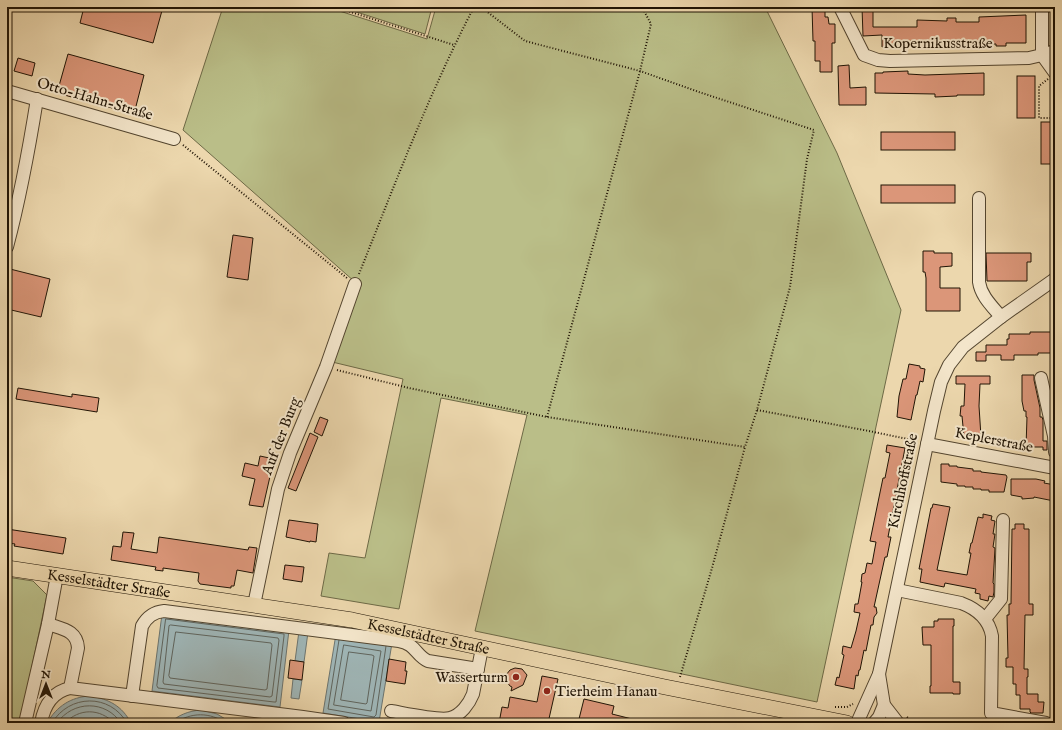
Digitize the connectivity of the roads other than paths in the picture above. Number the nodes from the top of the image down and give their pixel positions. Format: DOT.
graph roads {
  1 [pos="840,7"];
  2 [pos="1042,7"];
  3 [pos="1055,51"];
  4 [pos="1042,55"];
  5 [pos="1052,76"];
  6 [pos="7,91"];
  7 [pos="37,99"];
  8 [pos="174,139"];
  9 [pos="979,198"];
  10 [pos="7,247"];
  11 [pos="1055,279"];
  12 [pos="355,284"];
  13 [pos="1001,317"];
  14 [pos="1041,378"];
  15 [pos="927,444"];
  16 [pos="1055,452"];
  17 [pos="1055,468"];
  18 [pos="1003,520"];
  19 [pos="7,568"];
  20 [pos="57,575"];
  21 [pos="897,590"];
  22 [pos="254,605"];
  23 [pos="985,619"];
  24 [pos="48,624"];
  25 [pos="482,648"];
  26 [pos="478,669"];
  27 [pos="879,674"];
  28 [pos="70,688"];
  29 [pos="132,696"];
  30 [pos="884,705"];
  31 [pos="390,711"];
  32 [pos="299,720"];
  33 [pos="450,721"];
  34 [pos="25,723"];
  35 [pos="41,723"];
  36 [pos="344,723"];
  37 [pos="847,723"];
  38 [pos="857,723"];
  39 [pos="874,723"];
  40 [pos="898,723"];
  41 [pos="1046,723"];
  1 -- 4 [label="street, Kopernikusstraße"];
  2 -- 4 [label="street"];
  3 -- 4 [label="street, Kopernikusstraße"];
  4 -- 5 [label="street"];
  6 -- 7 [label="street, Otto-Hahn-Straße"];
  7 -- 8 [label="street, Otto-Hahn-Straße"];
  7 -- 10 [label="street"];
  9 -- 13 [label="street"];
  11 -- 13 [label="street, Kirchhoffstraße"];
  12 -- 22 [label="street, Auf der Burg"];
  13 -- 15 [label="street, Kirchhoffstraße"];
  14 -- 16 [label="street, Keplerstraße"];
  15 -- 17 [label="street, Keplerstraße"];
  15 -- 21 [label="street, Kirchhoffstraße"];
  18 -- 23 [label="street"];
  19 -- 20 [label="main road, Kesselstädter Straße"];
  20 -- 22 [label="main road, Kesselstädter Straße"];
  20 -- 24 [label="street"];
  21 -- 23 [label="street"];
  21 -- 27 [label="street, Kirchhoffstraße"];
  22 -- 25 [label="main road, Kesselstädter Straße"];
  23 -- 41 [label="street"];
  24 -- 28 [label="street"];
  24 -- 34 [label="street"];
  25 -- 26 [label="street"];
  25 -- 37 [label="main road, Kesselstädter Straße"];
  26 -- 29 [label="street"];
  26 -- 33 [label="street"];
  27 -- 30 [label="street, Kirchhoffstraße"];
  27 -- 38 [label="street, Kirchhoffstraße"];
  28 -- 29 [label="street"];
  28 -- 35 [label="street"];
  29 -- 32 [label="street"];
  30 -- 39 [label="street"];
  30 -- 40 [label="street, Kirchhoffstraße"];
  31 -- 33 [label="street"];
  32 -- 36 [label="street"];
}
